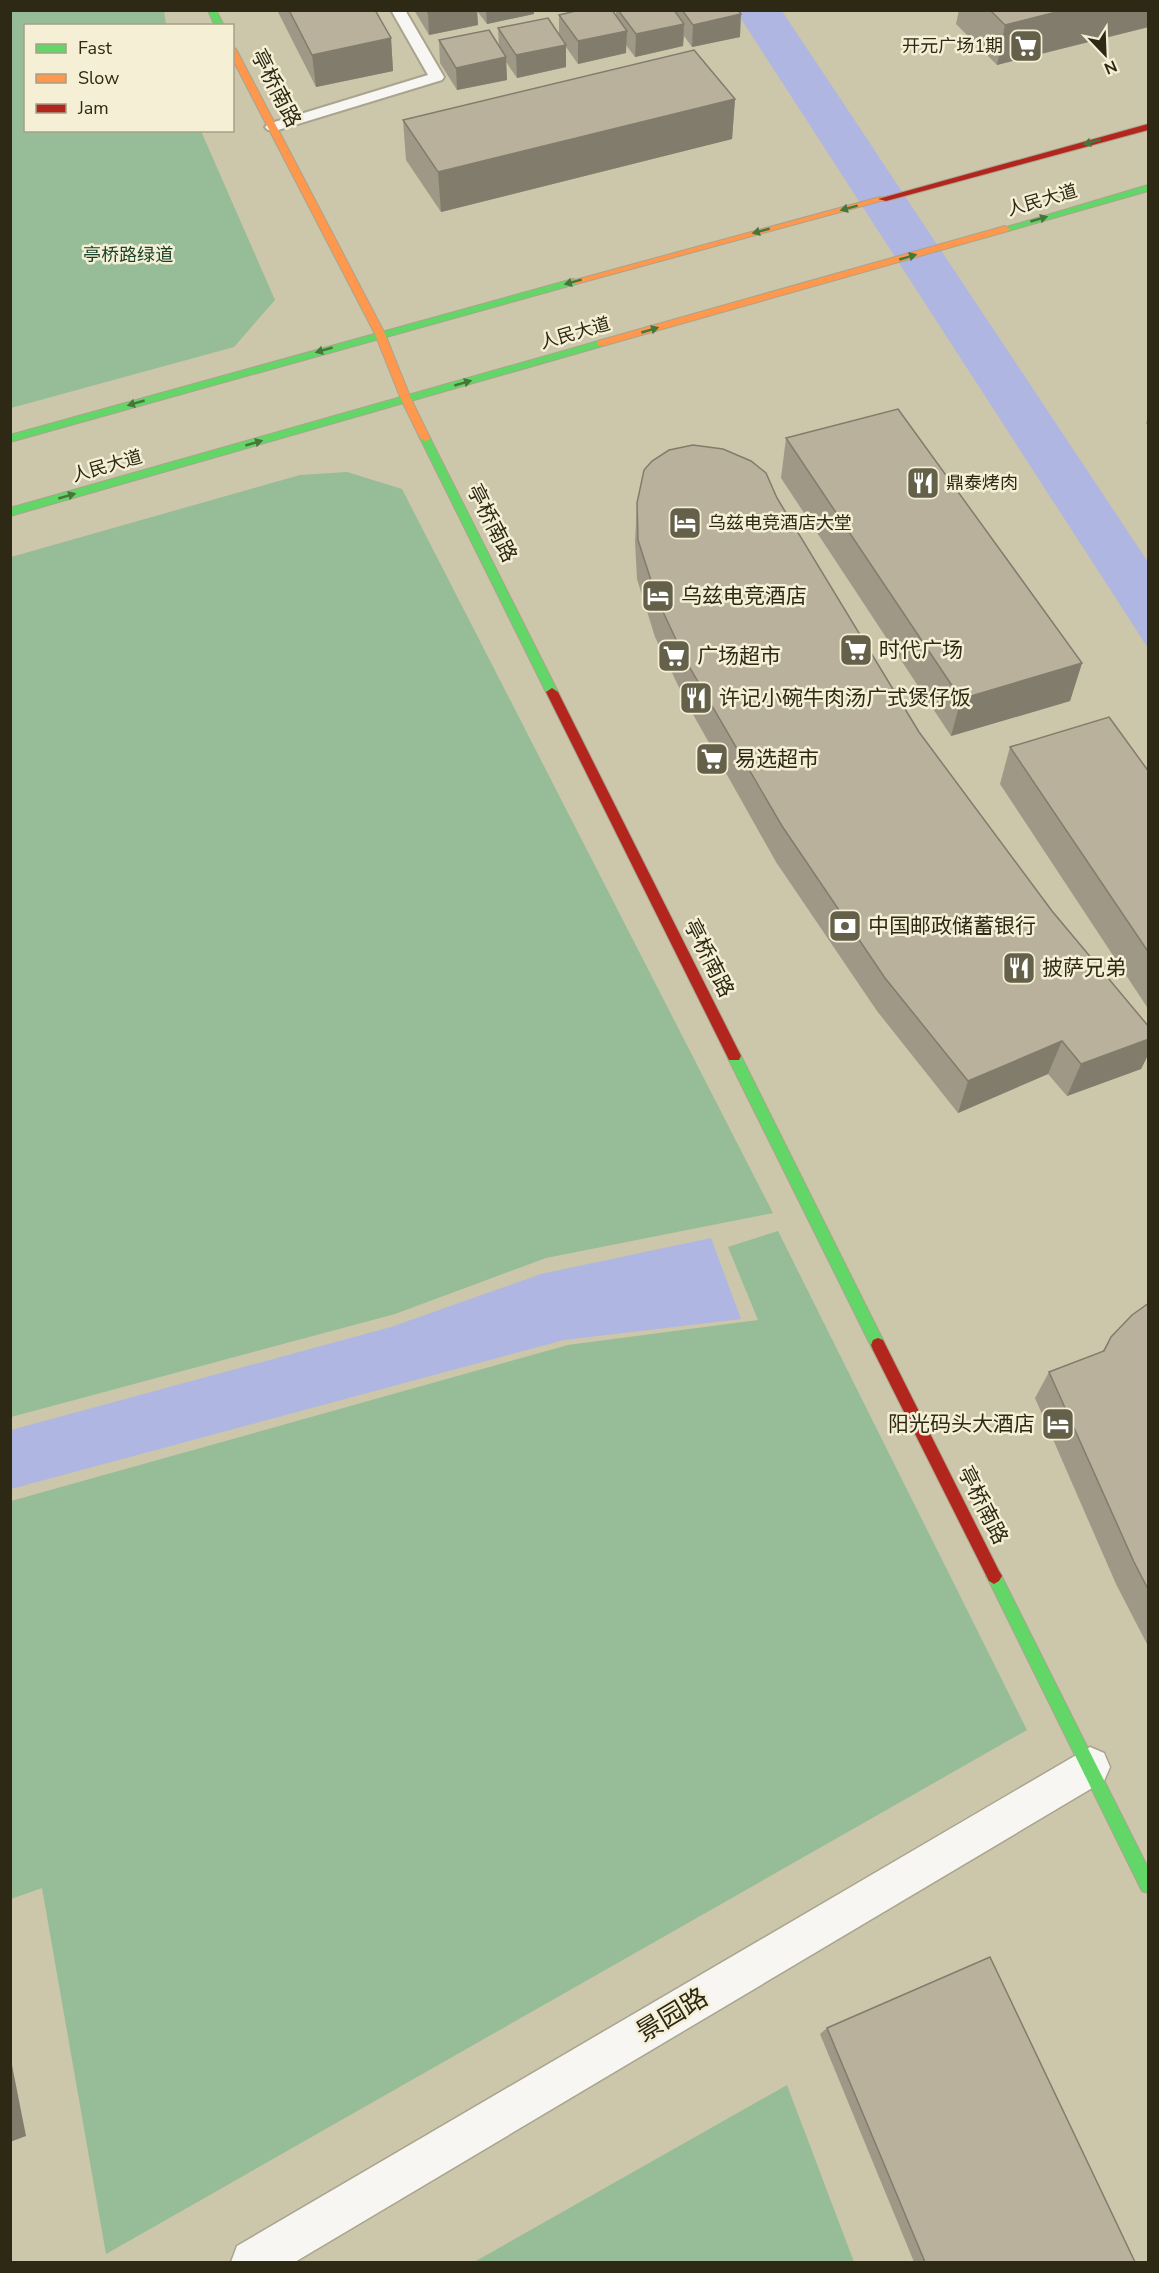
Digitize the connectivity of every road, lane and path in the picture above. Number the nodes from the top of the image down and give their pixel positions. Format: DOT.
graph roads {
  1 [pos="212,10"];
  2 [pos="398,10"];
  3 [pos="219,24"];
  4 [pos="234,54"];
  5 [pos="273,127"];
  6 [pos="1149,127"];
  7 [pos="1149,188"];
  8 [pos="380,334"];
  9 [pos="406,399"];
  10 [pos="10,439"];
  11 [pos="10,512"];
  12 [pos="1090,1767"];
  13 [pos="1149,1885"];
  14 [pos="253,2262"];
  1 -- 3 [label="main road"];
  2 -- 5 [label="lane"];
  4 -- 5 [label="main road, 亭桥南路"];
  5 -- 8 [label="main road, 亭桥南路"];
  6 -- 8 [label="main road, one-way"];
  9 -- 7 [label="main road, 人民大道, one-way"];
  8 -- 9 [label="main road, 亭桥南路"];
  8 -- 10 [label="main road, one-way"];
  11 -- 9 [label="main road, 人民大道, one-way"];
  9 -- 12 [label="main road, 亭桥南路"];
  12 -- 13 [label="main road, 亭桥南路"];
  12 -- 14 [label="street, 景园路"];
}
